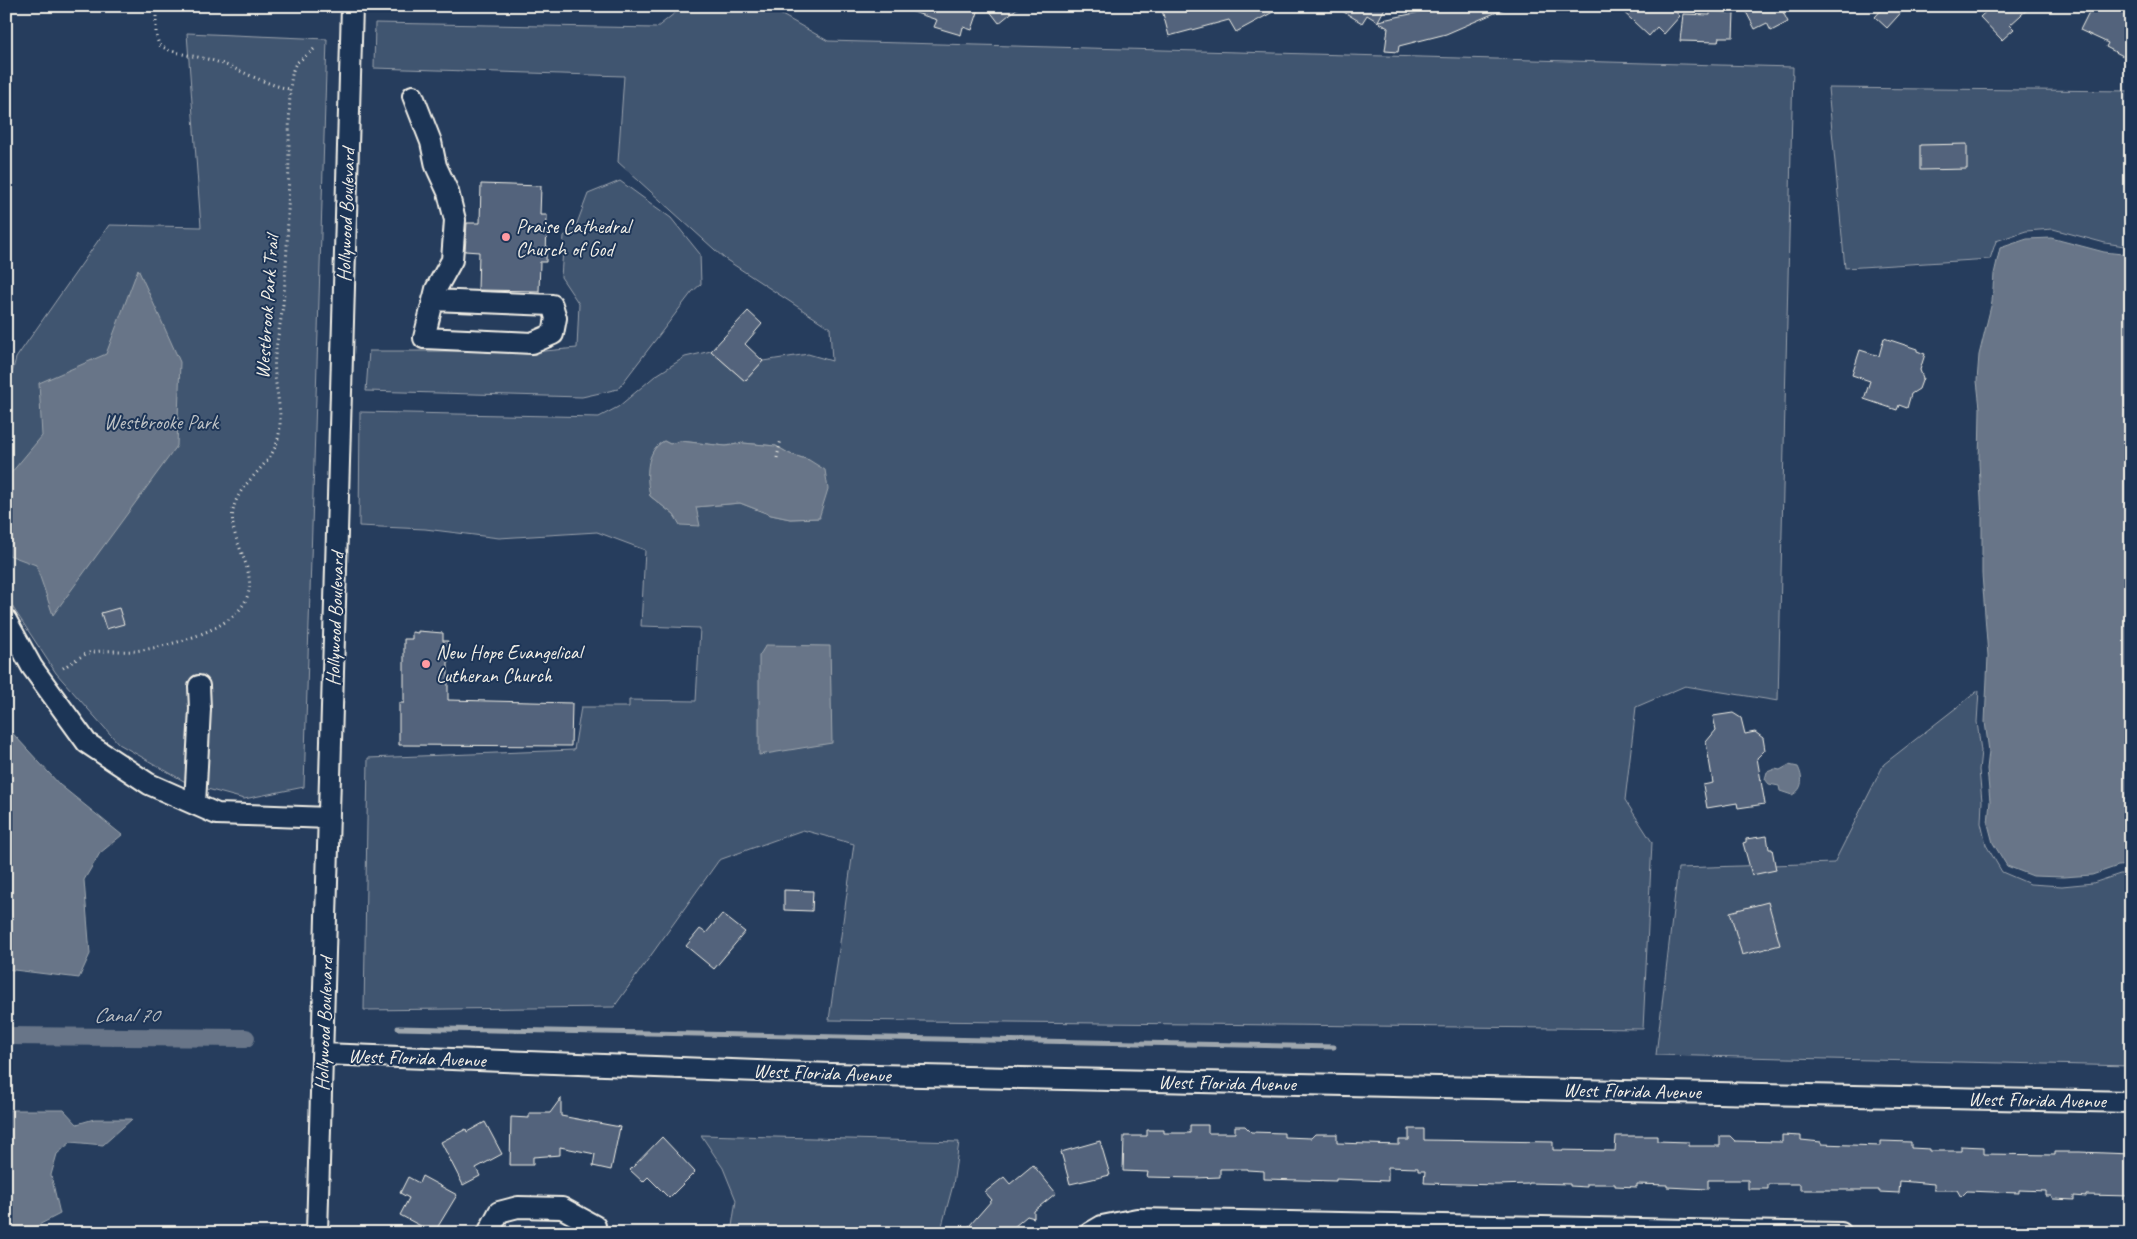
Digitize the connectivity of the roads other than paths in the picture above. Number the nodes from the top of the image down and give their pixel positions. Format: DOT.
graph roads {
  1 [pos="352,6"];
  2 [pos="413,96"];
  3 [pos="433,300"];
  4 [pos="6,620"];
  5 [pos="199,686"];
  6 [pos="195,804"];
  7 [pos="329,818"];
  8 [pos="323,1054"];
  9 [pos="2131,1102"];
  10 [pos="595,1226"];
  11 [pos="1457,1229"];
  12 [pos="317,1233"];
  13 [pos="488,1233"];
  14 [pos="1090,1233"];
  15 [pos="1840,1233"];
  1 -- 7 [label="street, Hollywood Boulevard"];
  2 -- 3 [label="street"];
  3 -- 3 [label="street"];
  4 -- 6 [label="street"];
  5 -- 6 [label="street"];
  6 -- 7 [label="street"];
  7 -- 8 [label="street, Hollywood Boulevard"];
  8 -- 9 [label="street, West Florida Avenue"];
  8 -- 12 [label="street, Hollywood Boulevard"];
  10 -- 13 [label="street"];
  11 -- 14 [label="street"];
  11 -- 15 [label="street"];
}
